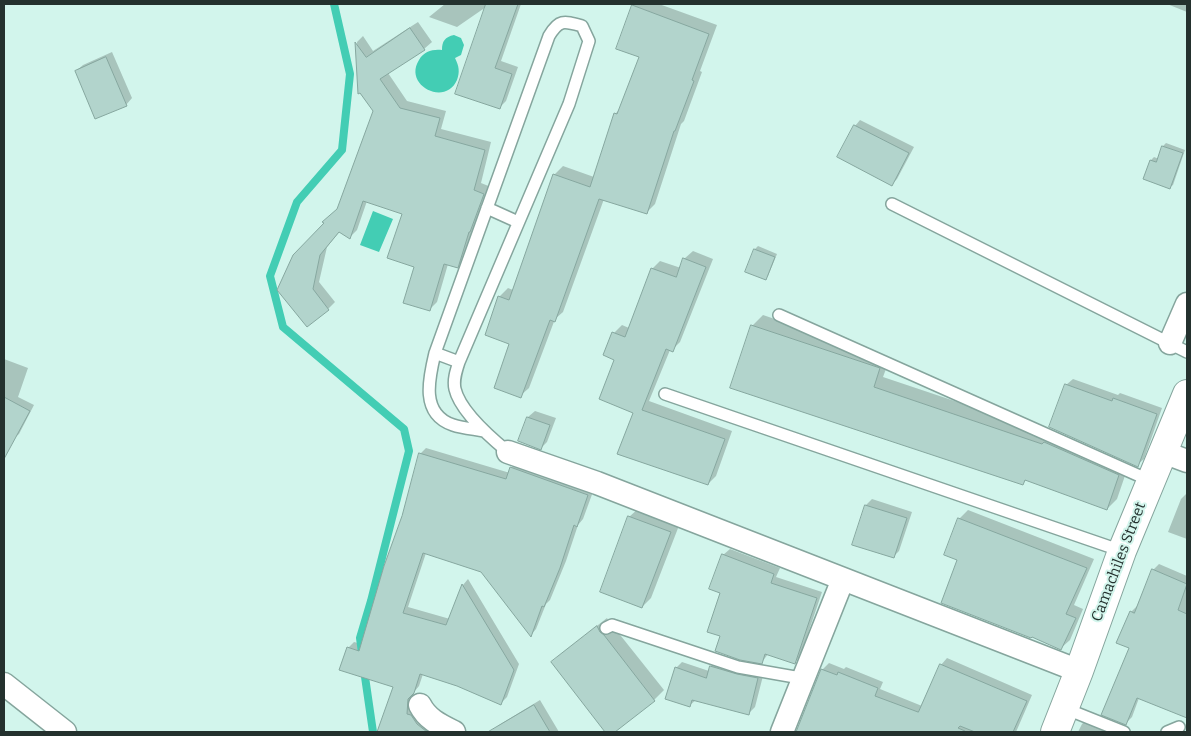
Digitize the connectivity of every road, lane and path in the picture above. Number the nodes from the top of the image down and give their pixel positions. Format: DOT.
graph roads {
  1 [pos="892,204"];
  2 [pos="487,208"];
  3 [pos="518,222"];
  4 [pos="1187,304"];
  5 [pos="779,316"];
  6 [pos="1178,347"];
  7 [pos="435,353"];
  8 [pos="459,362"];
  9 [pos="665,394"];
  10 [pos="1187,394"];
  11 [pos="484,431"];
  12 [pos="508,452"];
  13 [pos="1175,457"];
  14 [pos="1151,481"];
  15 [pos="1122,551"];
  16 [pos="843,579"];
  17 [pos="606,628"];
  18 [pos="1079,671"];
  19 [pos="804,677"];
  20 [pos="4,684"];
  21 [pos="420,705"];
  22 [pos="1060,720"];
  23 [pos="1179,727"];
  24 [pos="65,732"];
  25 [pos="454,732"];
  26 [pos="782,732"];
  27 [pos="1124,732"];
  28 [pos="1167,732"];
  1 -- 6 [label="lane"];
  2 -- 3 [label="lane"];
  2 -- 3 [label="lane"];
  2 -- 7 [label="lane"];
  3 -- 8 [label="lane"];
  4 -- 6 [label="street"];
  5 -- 14 [label="lane"];
  7 -- 8 [label="lane"];
  7 -- 11 [label="lane"];
  8 -- 11 [label="lane"];
  9 -- 15 [label="lane"];
  10 -- 13 [label="street, Camachiles Street"];
  11 -- 12 [label="lane"];
  12 -- 16 [label="street"];
  13 -- 14 [label="street, Camachiles Street"];
  14 -- 15 [label="street, Camachiles Street"];
  15 -- 18 [label="street, Camachiles Street"];
  16 -- 18 [label="street"];
  16 -- 19 [label="street"];
  17 -- 19 [label="lane"];
  18 -- 22 [label="street, Camachiles Street"];
  19 -- 26 [label="street"];
  20 -- 24 [label="street"];
  21 -- 25 [label="street"];
  22 -- 27 [label="lane"];
  23 -- 28 [label="lane"];
}
